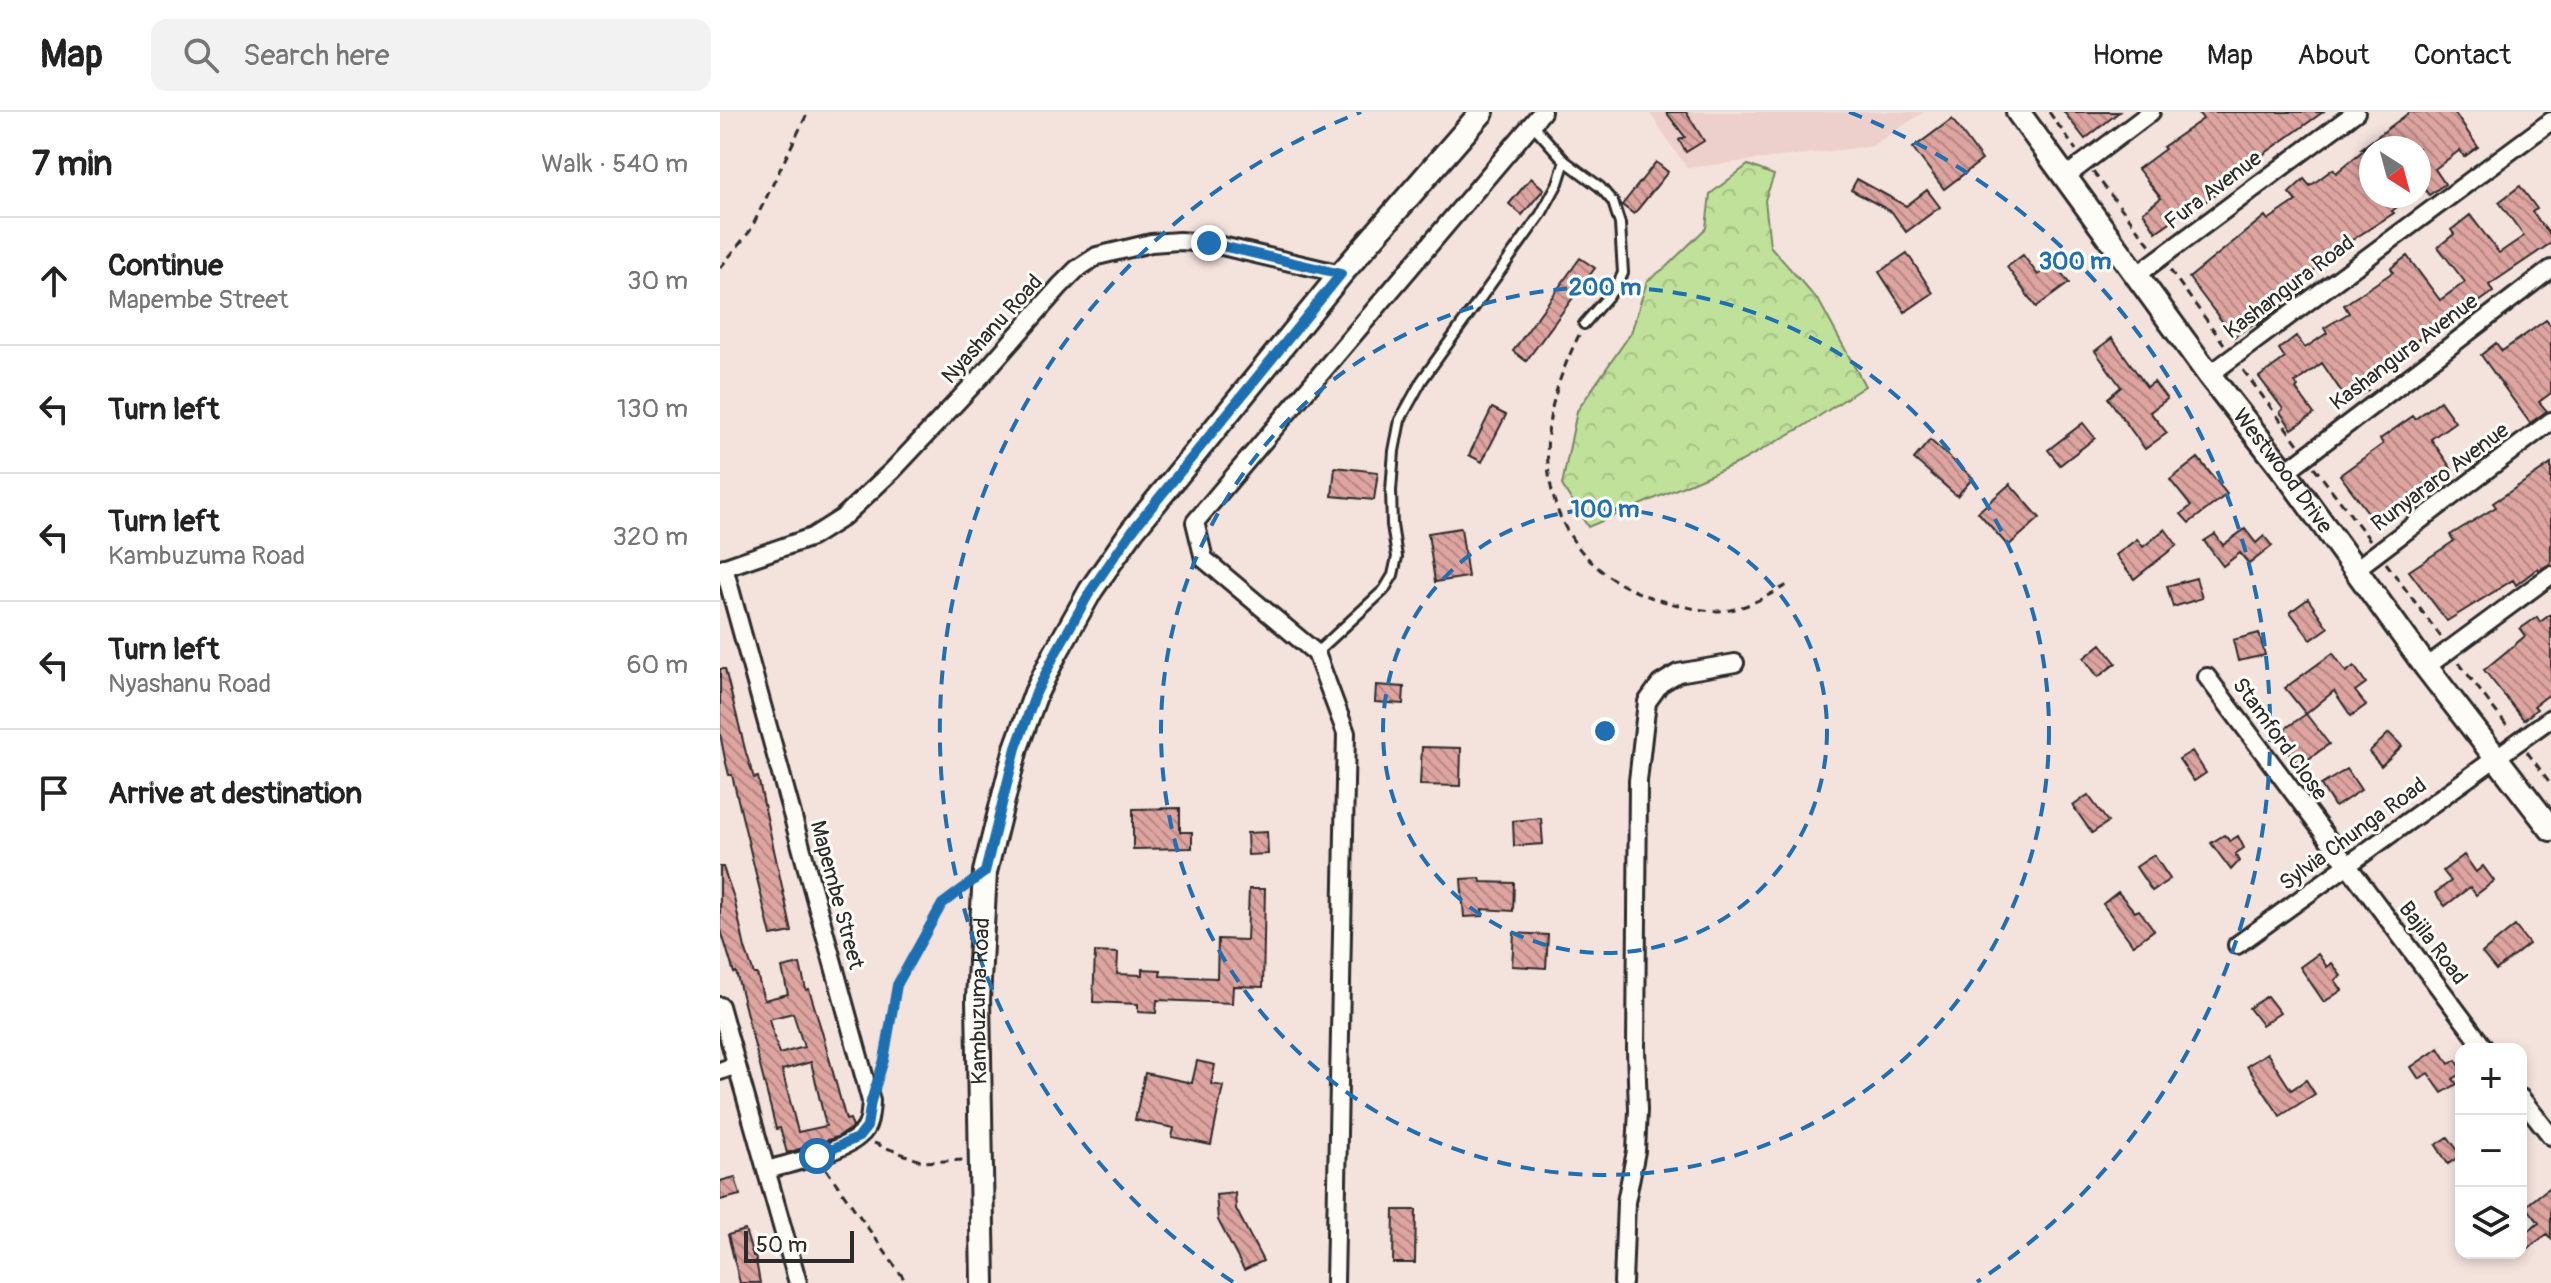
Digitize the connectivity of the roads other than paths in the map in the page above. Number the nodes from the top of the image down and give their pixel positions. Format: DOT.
graph roads {
  1 [pos="1482,112"];
  2 [pos="2018,112"];
  3 [pos="2151,112"];
  4 [pos="2356,112"];
  5 [pos="2546,112"];
  6 [pos="1537,118"];
  7 [pos="2551,120"];
  8 [pos="1565,161"];
  9 [pos="2065,177"];
  10 [pos="2551,269"];
  11 [pos="1341,274"];
  12 [pos="2137,275"];
  13 [pos="1584,324"];
  14 [pos="2209,375"];
  15 [pos="2551,421"];
  16 [pos="2285,472"];
  17 [pos="722,568"];
  18 [pos="2356,569"];
  19 [pos="2551,575"];
  20 [pos="1316,653"];
  21 [pos="1735,663"];
  22 [pos="2426,667"];
  23 [pos="2207,677"];
  24 [pos="2551,718"];
  25 [pos="2496,759"];
  26 [pos="2551,829"];
  27 [pos="2345,865"];
  28 [pos="2237,945"];
  29 [pos="720,1006"];
  30 [pos="2480,1043"];
  31 [pos="728,1068"];
  32 [pos="2527,1106"];
  33 [pos="2551,1136"];
  34 [pos="767,1170"];
  35 [pos="798,1283"];
  36 [pos="983,1283"];
  37 [pos="1335,1283"];
  38 [pos="1623,1283"];
  1 -- 11 [label="main road, Kambuzuma Road"];
  2 -- 9 [label="main road, Westwood Drive"];
  3 -- 9 [label="street"];
  4 -- 12 [label="street, Fura Avenue"];
  5 -- 7 [label="street"];
  6 -- 8 [label="lane"];
  6 -- 20 [label="street"];
  7 -- 14 [label="street, Kashangura Road"];
  8 -- 13 [label="lane"];
  8 -- 20 [label="lane"];
  9 -- 12 [label="main road, Westwood Drive"];
  10 -- 16 [label="street, Kashangura Avenue"];
  11 -- 17 [label="street, Nyashanu Road"];
  11 -- 36 [label="main road, Kambuzuma Road"];
  12 -- 14 [label="main road, Westwood Drive"];
  14 -- 16 [label="main road, Westwood Drive"];
  15 -- 18 [label="street, Runyararo Avenue"];
  16 -- 18 [label="main road, Westwood Drive"];
  17 -- 34 [label="street, Mapembe Street"];
  18 -- 22 [label="main road, Westwood Drive"];
  19 -- 22 [label="street"];
  20 -- 37 [label="street"];
  21 -- 38 [label="street"];
  22 -- 25 [label="main road, Westwood Drive"];
  23 -- 27 [label="street, Stamford Close"];
  24 -- 25 [label="street, Sylvia Chunga Road"];
  25 -- 26 [label="main road, Westwood Drive"];
  25 -- 27 [label="street, Sylvia Chunga Road"];
  27 -- 28 [label="street, Sylvia Chunga Road"];
  27 -- 30 [label="street, Bajila Road"];
  29 -- 31 [label="street"];
  31 -- 34 [label="street"];
  32 -- 33 [label="street"];
  34 -- 35 [label="street"];
}
